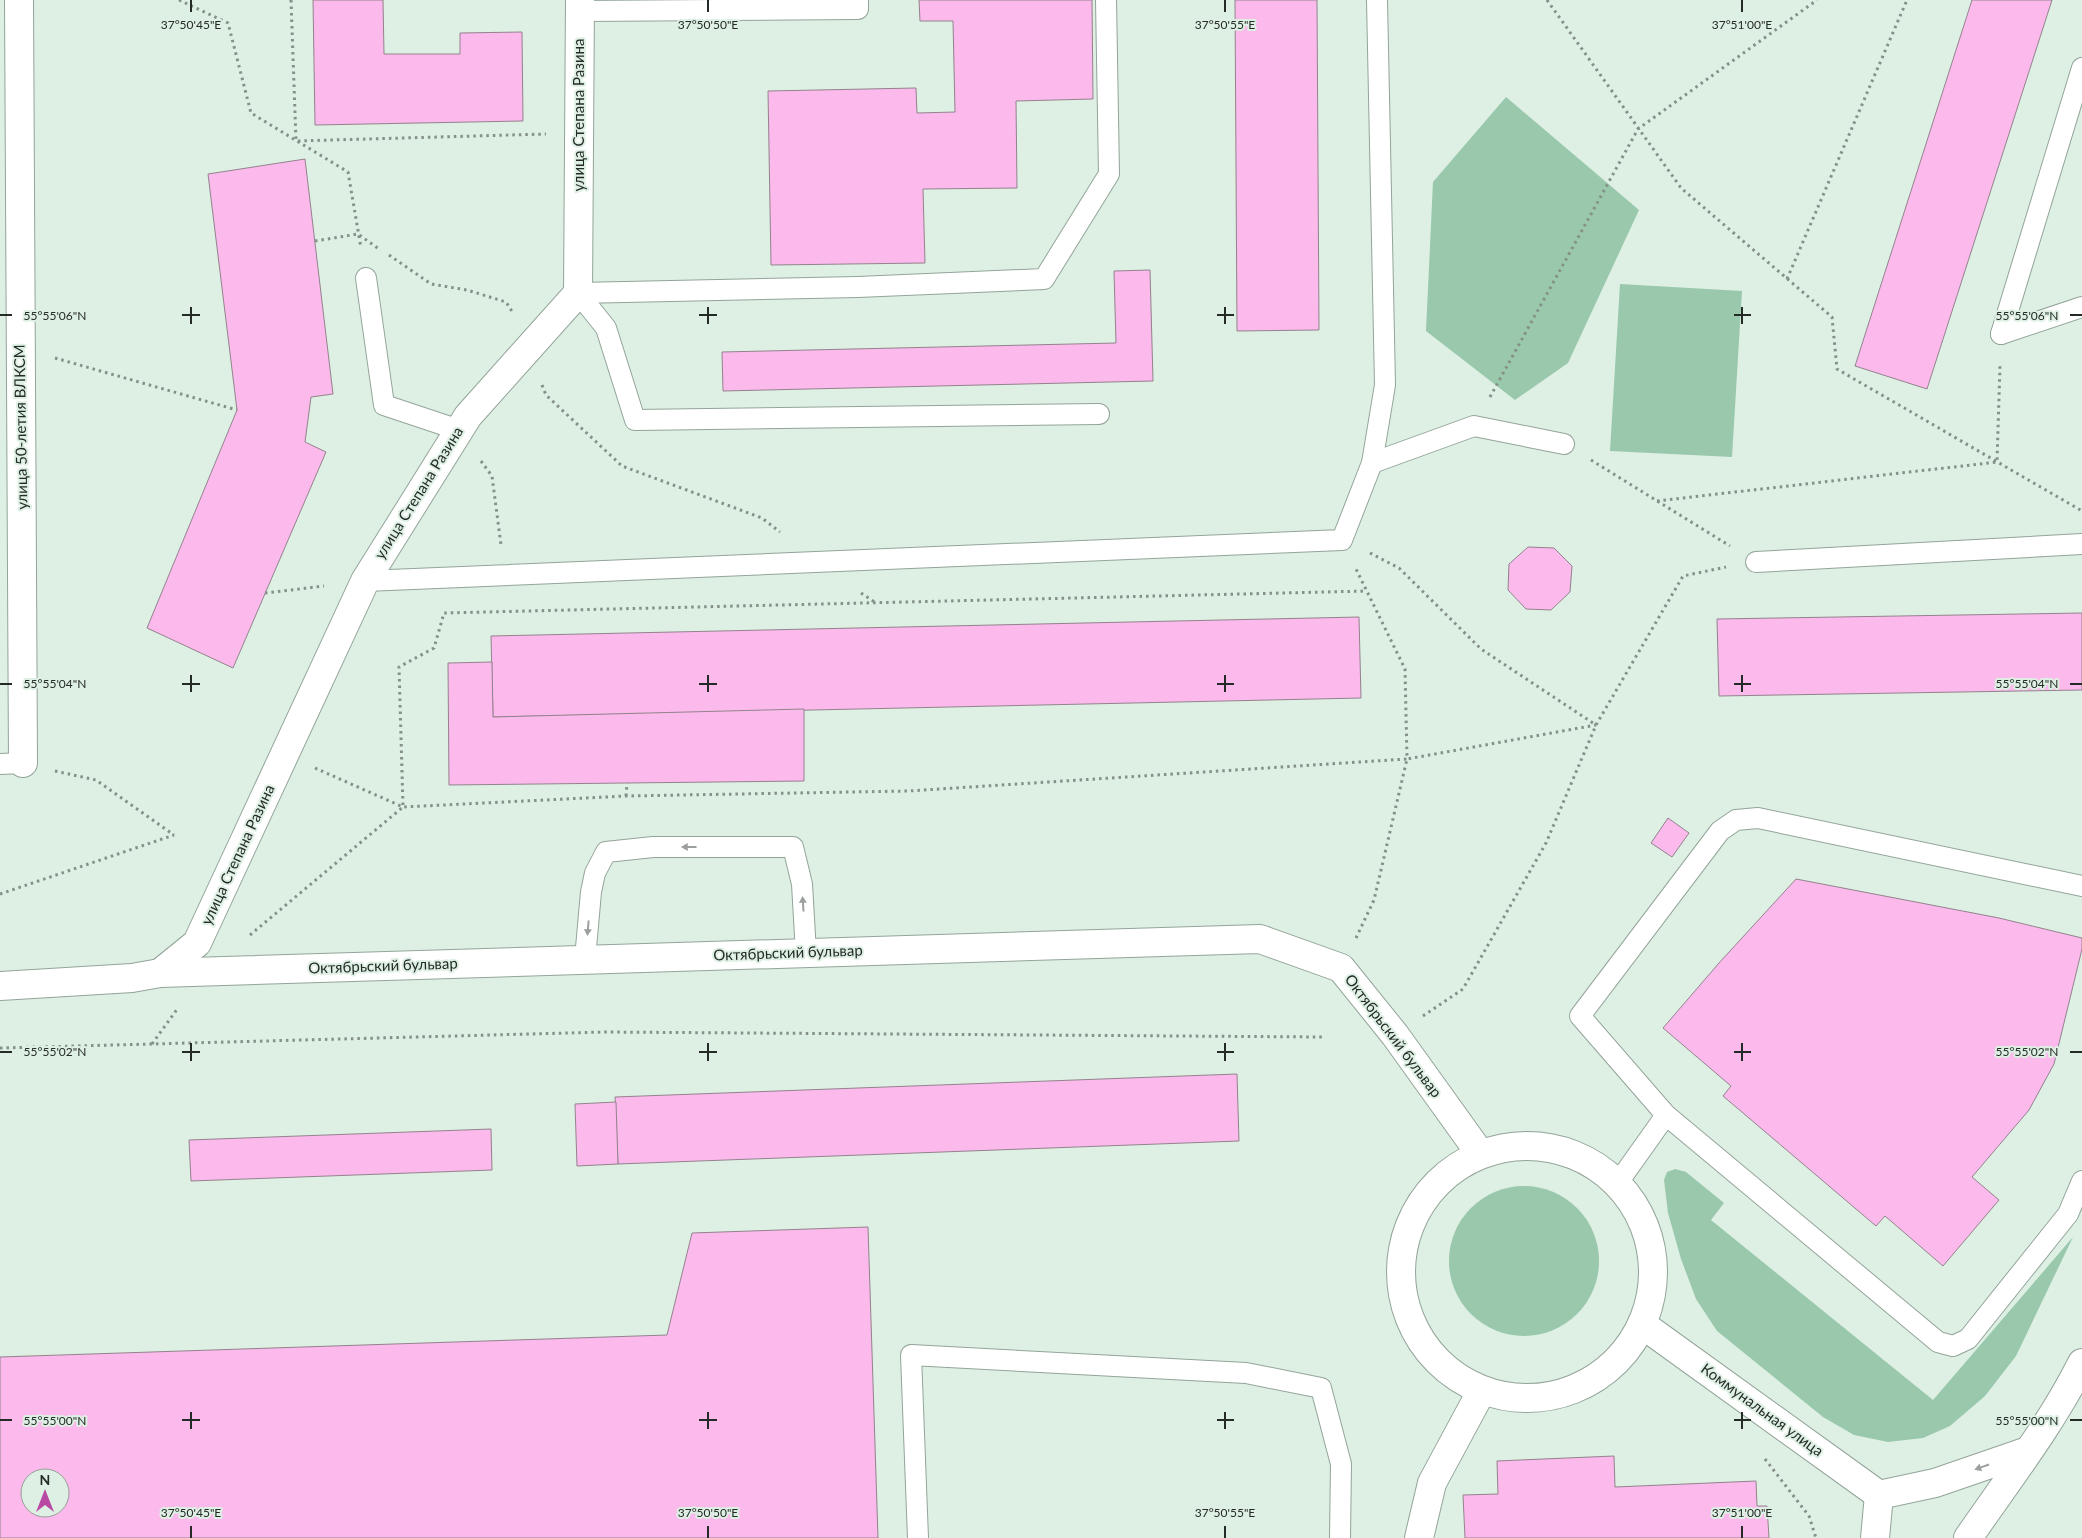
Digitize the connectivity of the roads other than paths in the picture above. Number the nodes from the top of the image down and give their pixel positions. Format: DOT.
graph roads {
  1 [pos="19,0"];
  2 [pos="858,0"];
  3 [pos="1106,0"];
  4 [pos="1377,0"];
  5 [pos="580,5"];
  6 [pos="2082,68"];
  7 [pos="366,278"];
  8 [pos="578,293"];
  9 [pos="2082,307"];
  10 [pos="1099,414"];
  11 [pos="459,430"];
  12 [pos="1564,444"];
  13 [pos="1372,464"];
  14 [pos="2082,544"];
  15 [pos="1756,562"];
  16 [pos="365,581"];
  17 [pos="12,764"];
  18 [pos="2082,886"];
  19 [pos="806,953"];
  20 [pos="585,959"];
  21 [pos="160,973"];
  22 [pos="0,986"];
  23 [pos="1666,1114"];
  24 [pos="1479,1152"];
  25 [pos="2082,1181"];
  26 [pos="1617,1184"];
  27 [pos="1643,1325"];
  28 [pos="2082,1363"];
  29 [pos="1481,1392"];
  30 [pos="2028,1451"];
  31 [pos="1879,1495"];
  32 [pos="918,1538"];
  33 [pos="1340,1538"];
  34 [pos="1419,1538"];
  35 [pos="1875,1538"];
  36 [pos="1968,1538"];
  1 -- 17 [label="street, улица 50-летия ВЛКСМ"];
  2 -- 5 [label="lane"];
  3 -- 8 [label="lane"];
  4 -- 13 [label="lane"];
  5 -- 8 [label="street, улица Степана Разина"];
  6 -- 9 [label="lane"];
  7 -- 11 [label="lane"];
  8 -- 10 [label="lane"];
  8 -- 11 [label="street, улица Степана Разина"];
  11 -- 16 [label="street, улица Степана Разина"];
  12 -- 13 [label="lane"];
  13 -- 16 [label="lane"];
  14 -- 15 [label="lane"];
  16 -- 21 [label="street, улица Степана Разина"];
  18 -- 23 [label="lane"];
  19 -- 20 [label="street, Октябрьский бульвар"];
  19 -- 20 [label="lane, one-way"];
  19 -- 24 [label="street, Октябрьский бульвар"];
  20 -- 21 [label="street, Октябрьский бульвар"];
  21 -- 22 [label="street, Октябрьский бульвар"];
  23 -- 25 [label="lane"];
  23 -- 26 [label="lane"];
  24 -- 26 [label="street"];
  24 -- 29 [label="street"];
  26 -- 27 [label="street"];
  27 -- 29 [label="street"];
  27 -- 31 [label="street, Коммунальная улица"];
  28 -- 30 [label="street"];
  29 -- 34 [label="street"];
  30 -- 31 [label="street, one-way"];
  30 -- 36 [label="street"];
  31 -- 35 [label="street"];
  32 -- 33 [label="lane"];
}
